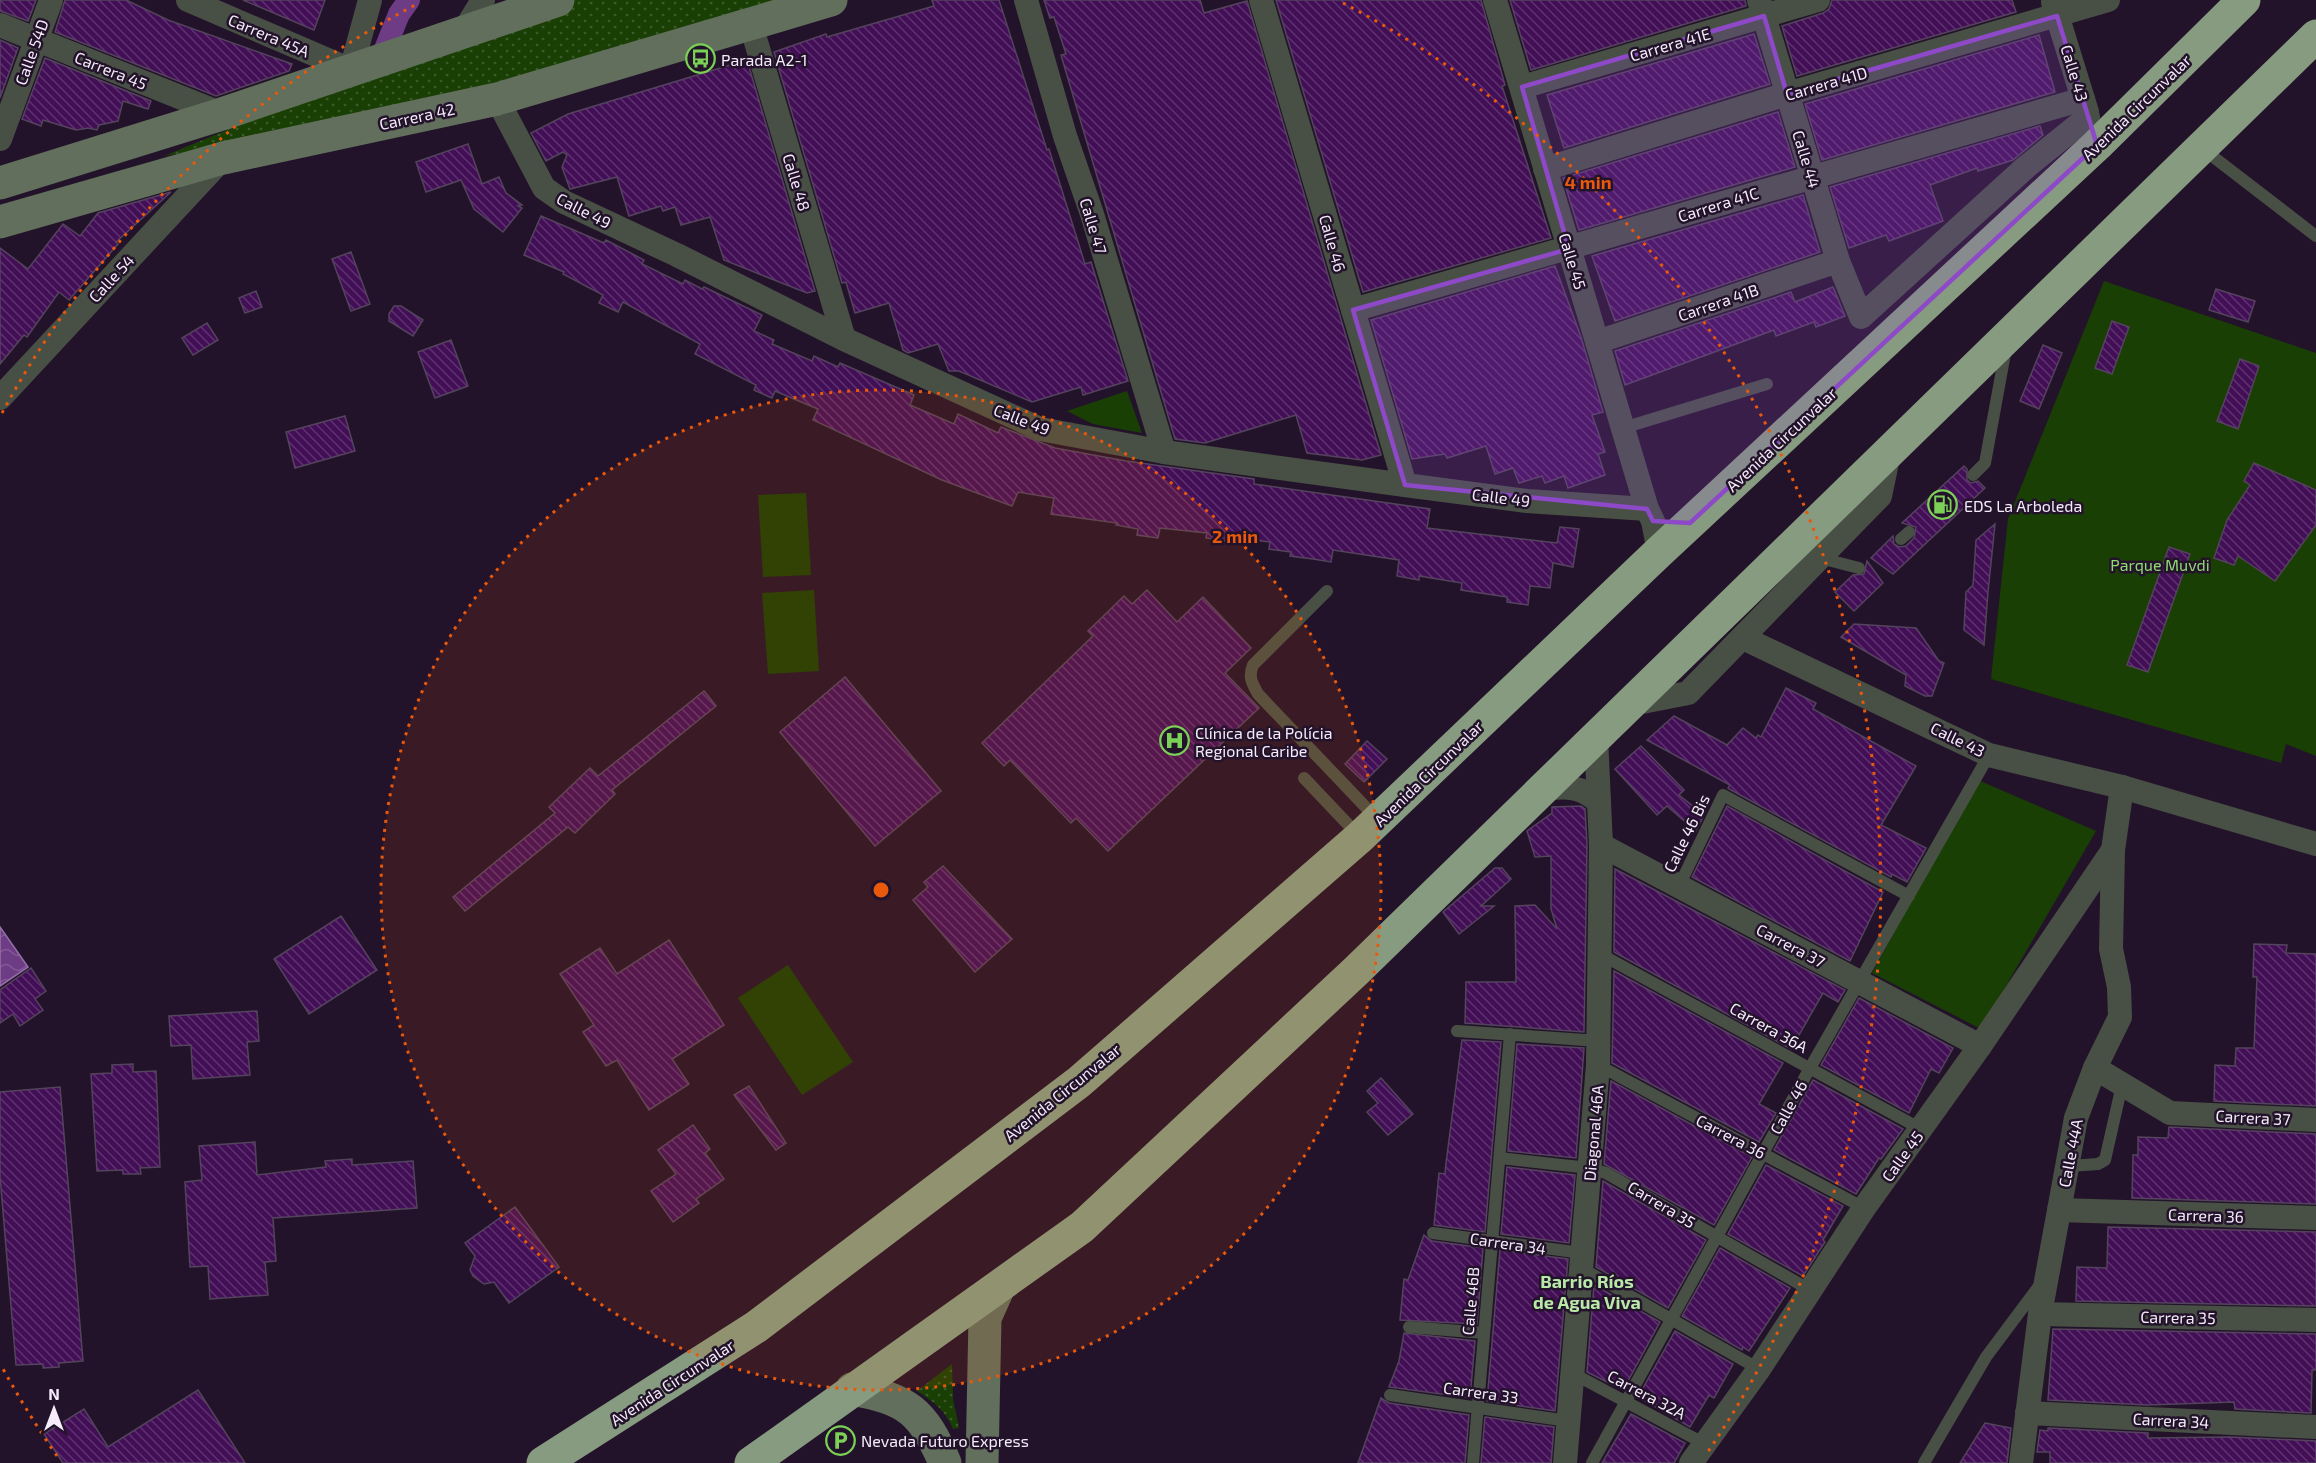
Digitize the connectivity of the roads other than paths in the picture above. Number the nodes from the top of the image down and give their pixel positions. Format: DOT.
graph roads {
  1 [pos="51,0"];
  2 [pos="188,0"];
  3 [pos="370,0"];
  4 [pos="483,0"];
  5 [pos="558,0"];
  6 [pos="831,0"];
  7 [pos="1026,0"];
  8 [pos="1262,0"];
  9 [pos="1818,0"];
  10 [pos="2108,0"];
  11 [pos="2244,0"];
  12 [pos="1501,1"];
  13 [pos="500,8"];
  14 [pos="1761,8"];
  15 [pos="2055,8"];
  16 [pos="0,25"];
  17 [pos="751,25"];
  18 [pos="462,34"];
  19 [pos="2316,36"];
  20 [pos="35,40"];
  21 [pos="351,70"];
  22 [pos="1522,87"];
  23 [pos="1787,94"];
  24 [pos="496,99"];
  25 [pos="222,114"];
  26 [pos="2089,120"];
  27 [pos="2,127"];
  28 [pos="2202,148"];
  29 [pos="223,158"];
  30 [pos="1545,169"];
  31 [pos="1812,176"];
  32 [pos="0,183"];
  33 [pos="0,222"];
  34 [pos="2316,236"];
  35 [pos="1569,249"];
  36 [pos="1838,261"];
  37 [pos="1353,310"];
  38 [pos="844,339"];
  39 [pos="2007,339"];
  40 [pos="1597,342"];
  41 [pos="1767,384"];
  42 [pos="0,398"];
  43 [pos="1623,428"];
  44 [pos="1164,452"];
  45 [pos="1888,453"];
  46 [pos="1973,475"];
  47 [pos="1405,485"];
  48 [pos="1653,527"];
  49 [pos="1824,557"];
  50 [pos="1859,568"];
  51 [pos="1757,581"];
  52 [pos="1327,591"];
  53 [pos="1743,638"];
  54 [pos="1632,704"];
  55 [pos="1596,737"];
  56 [pos="1989,755"];
  57 [pos="1304,778"];
  58 [pos="2122,787"];
  59 [pos="1544,789"];
  60 [pos="1599,802"];
  61 [pos="1369,828"];
  62 [pos="2316,844"];
  63 [pos="1601,845"];
  64 [pos="2113,849"];
  65 [pos="1679,886"];
  66 [pos="1909,896"];
  67 [pos="1600,954"];
  68 [pos="1860,982"];
  69 [pos="1457,1031"];
  70 [pos="1510,1034"];
  71 [pos="1599,1041"];
  72 [pos="1980,1046"];
  73 [pos="1598,1065"];
  74 [pos="1810,1068"];
  75 [pos="2095,1068"];
  76 [pos="2122,1085"];
  77 [pos="2316,1120"];
  78 [pos="1921,1129"];
  79 [pos="1763,1153"];
  80 [pos="1500,1158"];
  81 [pos="2069,1166"];
  82 [pos="1589,1168"];
  83 [pos="1864,1208"];
  84 [pos="2059,1210"];
  85 [pos="2316,1218"];
  86 [pos="1433,1233"];
  87 [pos="1717,1237"];
  88 [pos="1492,1240"];
  89 [pos="1582,1261"];
  90 [pos="2048,1276"];
  91 [pos="998,1289"];
  92 [pos="1810,1290"];
  93 [pos="2040,1314"];
  94 [pos="1672,1319"];
  95 [pos="2316,1320"];
  96 [pos="1409,1328"];
  97 [pos="1484,1333"];
  98 [pos="1759,1369"];
  99 [pos="1572,1373"];
  100 [pos="852,1389"];
  101 [pos="1390,1395"];
  102 [pos="1627,1400"];
  103 [pos="1477,1409"];
  104 [pos="2027,1413"];
  105 [pos="1568,1421"];
  106 [pos="2316,1427"];
  107 [pos="1698,1454"];
  108 [pos="543,1463"];
  109 [pos="751,1463"];
  110 [pos="945,1463"];
  111 [pos="982,1463"];
  112 [pos="1473,1463"];
  113 [pos="1565,1463"];
  114 [pos="1592,1463"];
  115 [pos="1924,1463"];
  116 [pos="2021,1463"];
  1 -- 20 [label="street, Calle 54D"];
  2 -- 21 [label="street, Carrera 45A"];
  3 -- 21 [label="street"];
  4 -- 18 [label="street"];
  5 -- 13 [label="street"];
  6 -- 17 [label="street, Carrera 42"];
  7 -- 44 [label="street, Calle 47"];
  8 -- 37 [label="street, Calle 46"];
  9 -- 14 [label="street, Carrera 41E"];
  10 -- 15 [label="street, Carrera 41D"];
  11 -- 26 [label="highway, Avenida Circunvalar"];
  12 -- 22 [label="street, Calle 45"];
  13 -- 18 [label="street"];
  14 -- 22 [label="street, Carrera 41E"];
  14 -- 23 [label="street, Calle 44"];
  15 -- 23 [label="street, Carrera 41D"];
  15 -- 26 [label="street, Calle 43"];
  16 -- 20 [label="street, Carrera 45"];
  17 -- 24 [label="street, Carrera 42"];
  17 -- 38 [label="street, Calle 48"];
  18 -- 21 [label="street"];
  19 -- 28 [label="highway"];
  20 -- 25 [label="street, Carrera 45"];
  20 -- 27 [label="street, Calle 54D"];
  21 -- 25 [label="street"];
  22 -- 30 [label="street, Calle 45"];
  23 -- 30 [label="street, Carrera 41D"];
  23 -- 31 [label="street, Calle 44"];
  24 -- 29 [label="street, Carrera 42"];
  24 -- 38 [label="street, Calle 49"];
  25 -- 32 [label="street"];
  26 -- 31 [label="street, Carrera 41C"];
  26 -- 36 [label="street, Calle 44"];
  26 -- 48 [label="highway, Avenida Circunvalar"];
  28 -- 34 [label="lane"];
  28 -- 39 [label="highway"];
  29 -- 33 [label="street, Carrera 42"];
  29 -- 42 [label="street, Calle 54"];
  30 -- 35 [label="street, Calle 45"];
  31 -- 35 [label="street, Carrera 41C"];
  31 -- 36 [label="street, Calle 44"];
  35 -- 37 [label="street, Carrera 41C"];
  35 -- 40 [label="street, Calle 45"];
  36 -- 40 [label="street, Carrera 41B"];
  37 -- 47 [label="street, Calle 46"];
  38 -- 44 [label="street, Calle 49"];
  39 -- 45 [label="highway"];
  39 -- 46 [label="lane"];
  40 -- 43 [label="street, Calle 45"];
  41 -- 43 [label="lane"];
  43 -- 48 [label="street, Calle 45"];
  44 -- 47 [label="street, Calle 49"];
  45 -- 49 [label="street"];
  45 -- 51 [label="highway"];
  47 -- 48 [label="street, Calle 49"];
  48 -- 61 [label="highway, Avenida Circunvalar"];
  49 -- 50 [label="lane"];
  49 -- 51 [label="lane"];
  49 -- 53 [label="street"];
  51 -- 54 [label="highway"];
  52 -- 61 [label="lane"];
  53 -- 54 [label="street"];
  53 -- 56 [label="street, Calle 43"];
  54 -- 55 [label="highway"];
  55 -- 59 [label="highway"];
  55 -- 60 [label="street, Diagonal 46A"];
  56 -- 58 [label="street, Calle 43"];
  56 -- 66 [label="lane, Calle 46"];
  57 -- 61 [label="lane"];
  58 -- 62 [label="street, Calle 43"];
  58 -- 64 [label="street, Calle 44A"];
  59 -- 60 [label="street"];
  59 -- 91 [label="highway"];
  60 -- 63 [label="street, Diagonal 46A"];
  61 -- 108 [label="highway, Avenida Circunvalar"];
  63 -- 65 [label="street, Carrera 37"];
  63 -- 67 [label="street, Diagonal 46A"];
  64 -- 72 [label="street, Calle 45"];
  64 -- 75 [label="street, Calle 44A"];
  65 -- 66 [label="lane, Calle 46 Bis"];
  65 -- 68 [label="street, Carrera 37"];
  66 -- 68 [label="lane, Calle 46"];
  67 -- 71 [label="street, Diagonal 46A"];
  67 -- 74 [label="lane, Carrera 36A"];
  68 -- 72 [label="street, Carrera 37"];
  68 -- 74 [label="lane, Calle 46"];
  69 -- 70 [label="lane"];
  70 -- 71 [label="lane"];
  70 -- 80 [label="lane, Calle 46B"];
  71 -- 73 [label="street, Diagonal 46A"];
  72 -- 78 [label="street, Calle 45"];
  73 -- 79 [label="lane, Carrera 36"];
  73 -- 82 [label="street, Diagonal 46A"];
  74 -- 78 [label="lane, Carrera 36A"];
  74 -- 79 [label="lane, Calle 46"];
  75 -- 76 [label="street, Carrera 37"];
  75 -- 81 [label="street, Calle 44A"];
  76 -- 77 [label="street, Carrera 37"];
  76 -- 81 [label="lane"];
  78 -- 83 [label="street, Calle 45"];
  79 -- 83 [label="lane, Carrera 36"];
  79 -- 87 [label="lane, Calle 46"];
  80 -- 82 [label="lane, Carrera 35"];
  80 -- 88 [label="lane, Calle 46B"];
  81 -- 84 [label="street, Calle 44A"];
  82 -- 87 [label="lane, Carrera 35"];
  82 -- 89 [label="street, Diagonal 46A"];
  83 -- 92 [label="street, Calle 45"];
  84 -- 85 [label="street, Carrera 36"];
  84 -- 90 [label="street, Calle 44A"];
  86 -- 88 [label="lane, Carrera 34"];
  87 -- 92 [label="lane, Carrera 35"];
  87 -- 94 [label="lane, Calle 46"];
  88 -- 89 [label="lane, Carrera 34"];
  88 -- 97 [label="lane, Calle 46B"];
  89 -- 94 [label="lane, Carrera 34"];
  89 -- 99 [label="street, Diagonal 46A"];
  90 -- 93 [label="street, Calle 44A"];
  90 -- 115 [label="lane"];
  91 -- 100 [label="highway"];
  91 -- 111 [label="street"];
  92 -- 98 [label="street, Calle 45"];
  93 -- 95 [label="street, Carrera 35"];
  93 -- 104 [label="street, Calle 44A"];
  94 -- 98 [label="lane, Carrera 34"];
  94 -- 102 [label="lane, Calle 46"];
  96 -- 97 [label="lane"];
  97 -- 103 [label="lane, Calle 46B"];
  98 -- 107 [label="street, Calle 45"];
  99 -- 102 [label="lane, Carrera 32A"];
  99 -- 105 [label="street, Diagonal 46A"];
  100 -- 109 [label="highway"];
  100 -- 110 [label="street"];
  101 -- 103 [label="lane, Carrera 33"];
  102 -- 107 [label="lane, Carrera 32A"];
  102 -- 114 [label="lane, Calle 46"];
  103 -- 105 [label="lane, Carrera 33"];
  103 -- 112 [label="lane, Calle 46B"];
  104 -- 106 [label="street, Carrera 34"];
  104 -- 116 [label="street, Calle 44A"];
  105 -- 113 [label="street, Diagonal 46A"];
}
